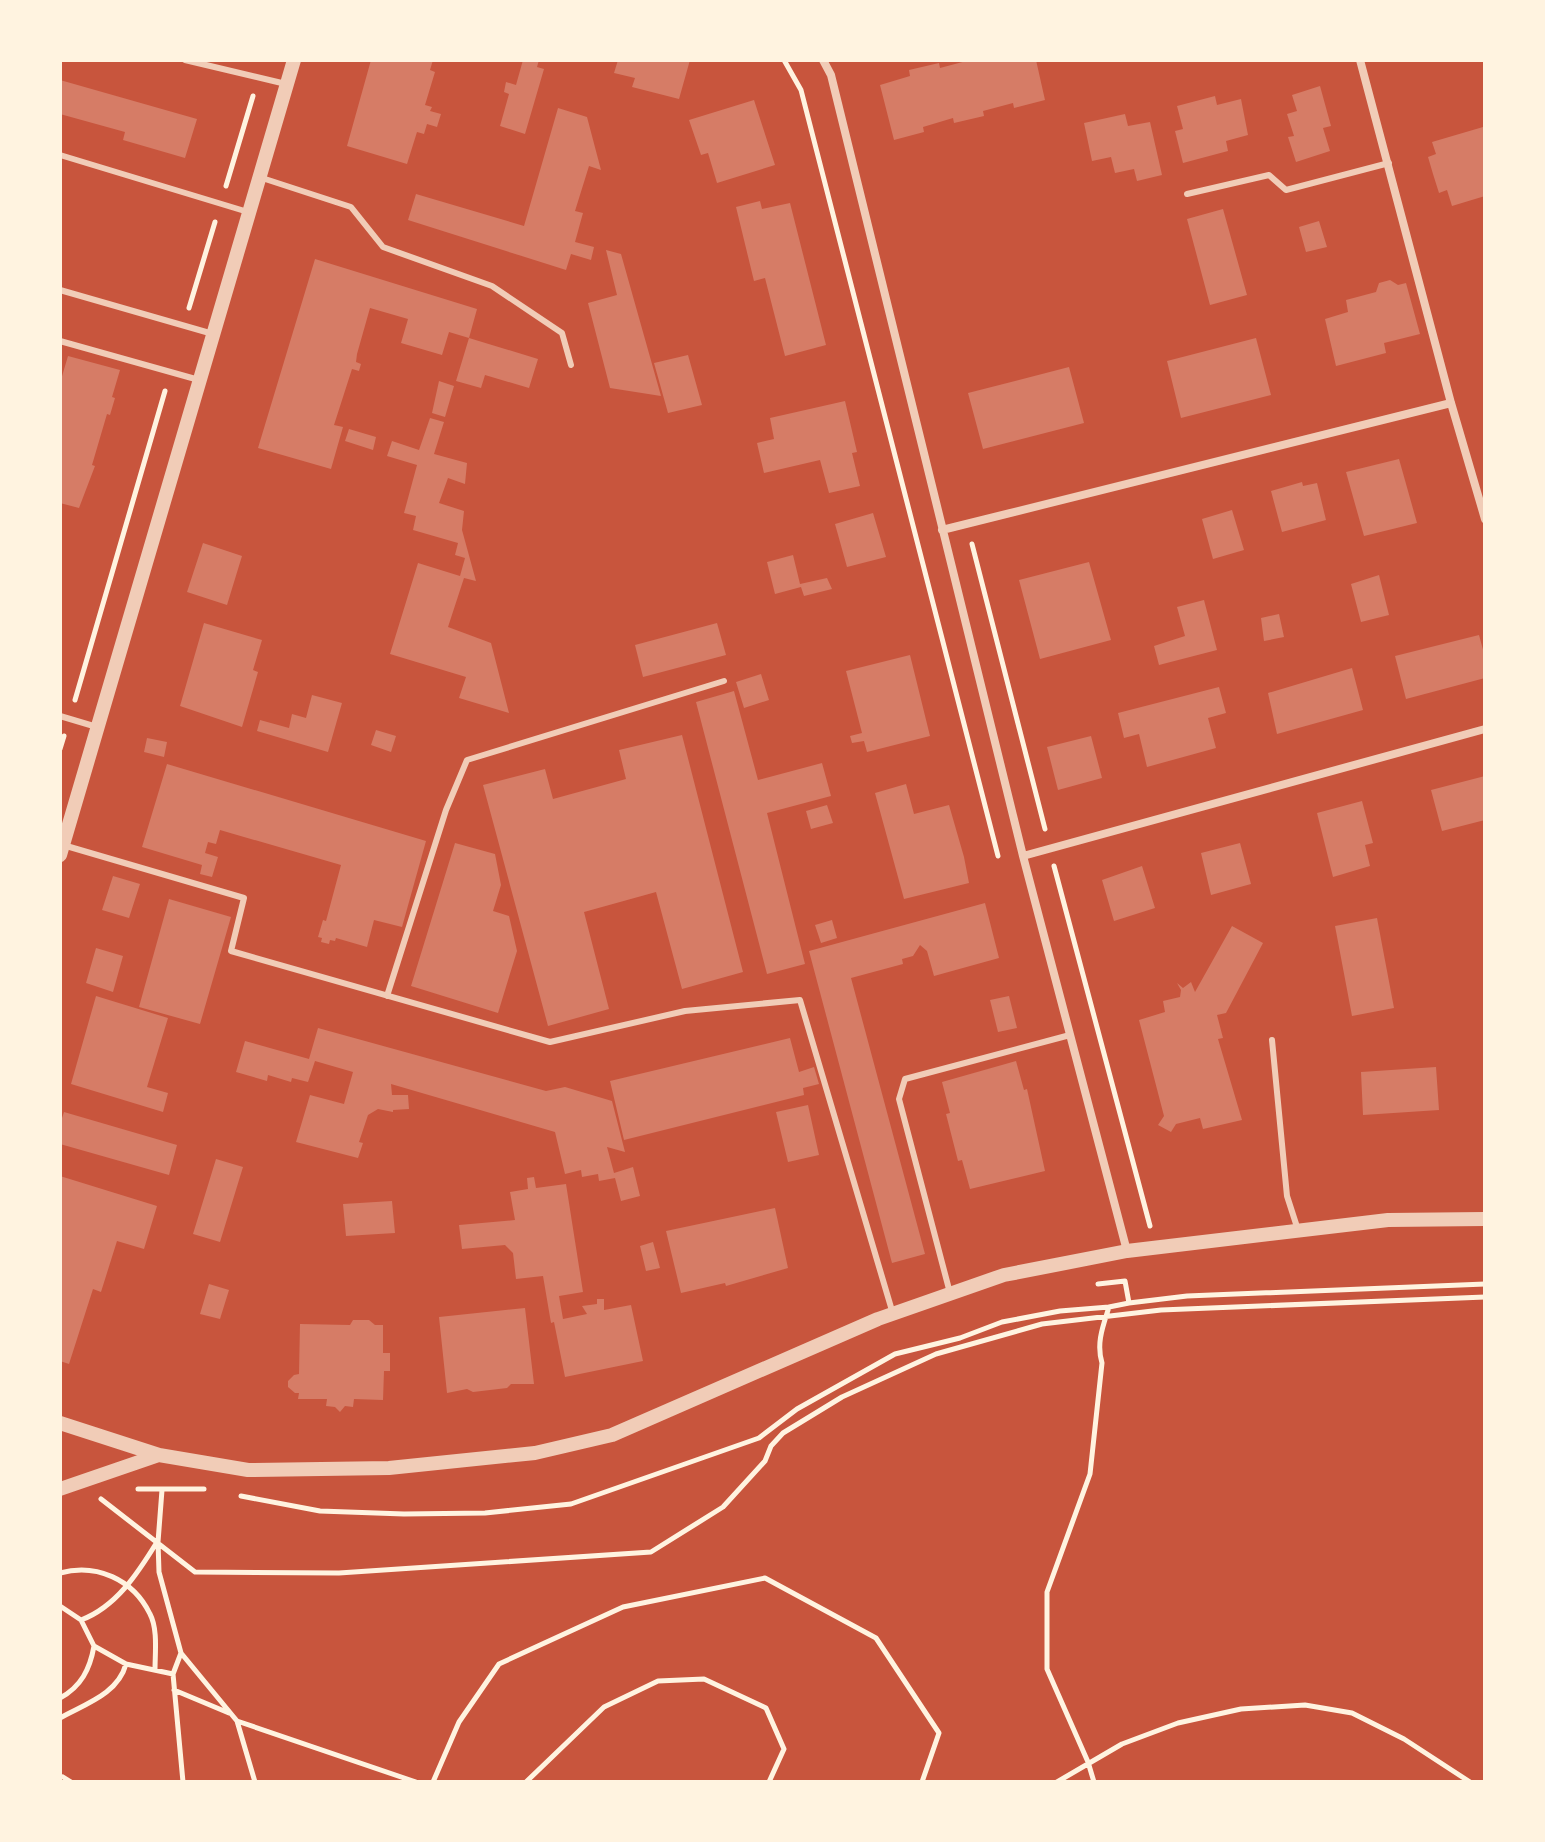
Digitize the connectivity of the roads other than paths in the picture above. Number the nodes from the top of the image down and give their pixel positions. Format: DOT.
graph roads {
  1 [pos="185,60"];
  2 [pos="294,60"];
  3 [pos="823,60"];
  4 [pos="1360,60"];
  5 [pos="286,84"];
  6 [pos="60,155"];
  7 [pos="1389,163"];
  8 [pos="259,177"];
  9 [pos="1187,194"];
  10 [pos="249,212"];
  11 [pos="60,290"];
  12 [pos="213,334"];
  13 [pos="60,341"];
  14 [pos="571,365"];
  15 [pos="199,380"];
  16 [pos="1451,403"];
  17 [pos="1485,519"];
  18 [pos="942,530"];
  19 [pos="724,681"];
  20 [pos="60,716"];
  21 [pos="97,727"];
  22 [pos="1485,729"];
  23 [pos="62,850"];
  24 [pos="1023,856"];
  25 [pos="387,996"];
  26 [pos="1070,1035"];
  27 [pos="1272,1040"];
  28 [pos="1485,1219"];
  29 [pos="1298,1230"];
  30 [pos="1127,1251"];
  31 [pos="950,1294"];
  32 [pos="893,1314"];
  33 [pos="60,1423"];
  34 [pos="159,1455"];
  35 [pos="60,1489"];
  1 -- 5 [label="lane"];
  2 -- 5 [label="street"];
  3 -- 18 [label="street"];
  4 -- 7 [label="street"];
  5 -- 8 [label="street"];
  6 -- 10 [label="lane"];
  7 -- 9 [label="lane"];
  7 -- 16 [label="street"];
  8 -- 10 [label="street"];
  8 -- 14 [label="lane"];
  10 -- 12 [label="street"];
  11 -- 12 [label="lane"];
  12 -- 15 [label="street"];
  13 -- 15 [label="lane"];
  15 -- 21 [label="street"];
  16 -- 17 [label="street"];
  16 -- 18 [label="street"];
  18 -- 24 [label="street"];
  19 -- 25 [label="lane"];
  20 -- 21 [label="lane"];
  21 -- 23 [label="street"];
  22 -- 24 [label="street"];
  23 -- 25 [label="lane"];
  24 -- 26 [label="street"];
  25 -- 32 [label="lane"];
  26 -- 30 [label="street"];
  26 -- 31 [label="lane"];
  27 -- 29 [label="lane"];
  28 -- 29 [label="street"];
  29 -- 30 [label="street"];
  30 -- 31 [label="street"];
  31 -- 32 [label="street"];
  32 -- 34 [label="street"];
  33 -- 34 [label="street"];
  34 -- 35 [label="street"];
}
